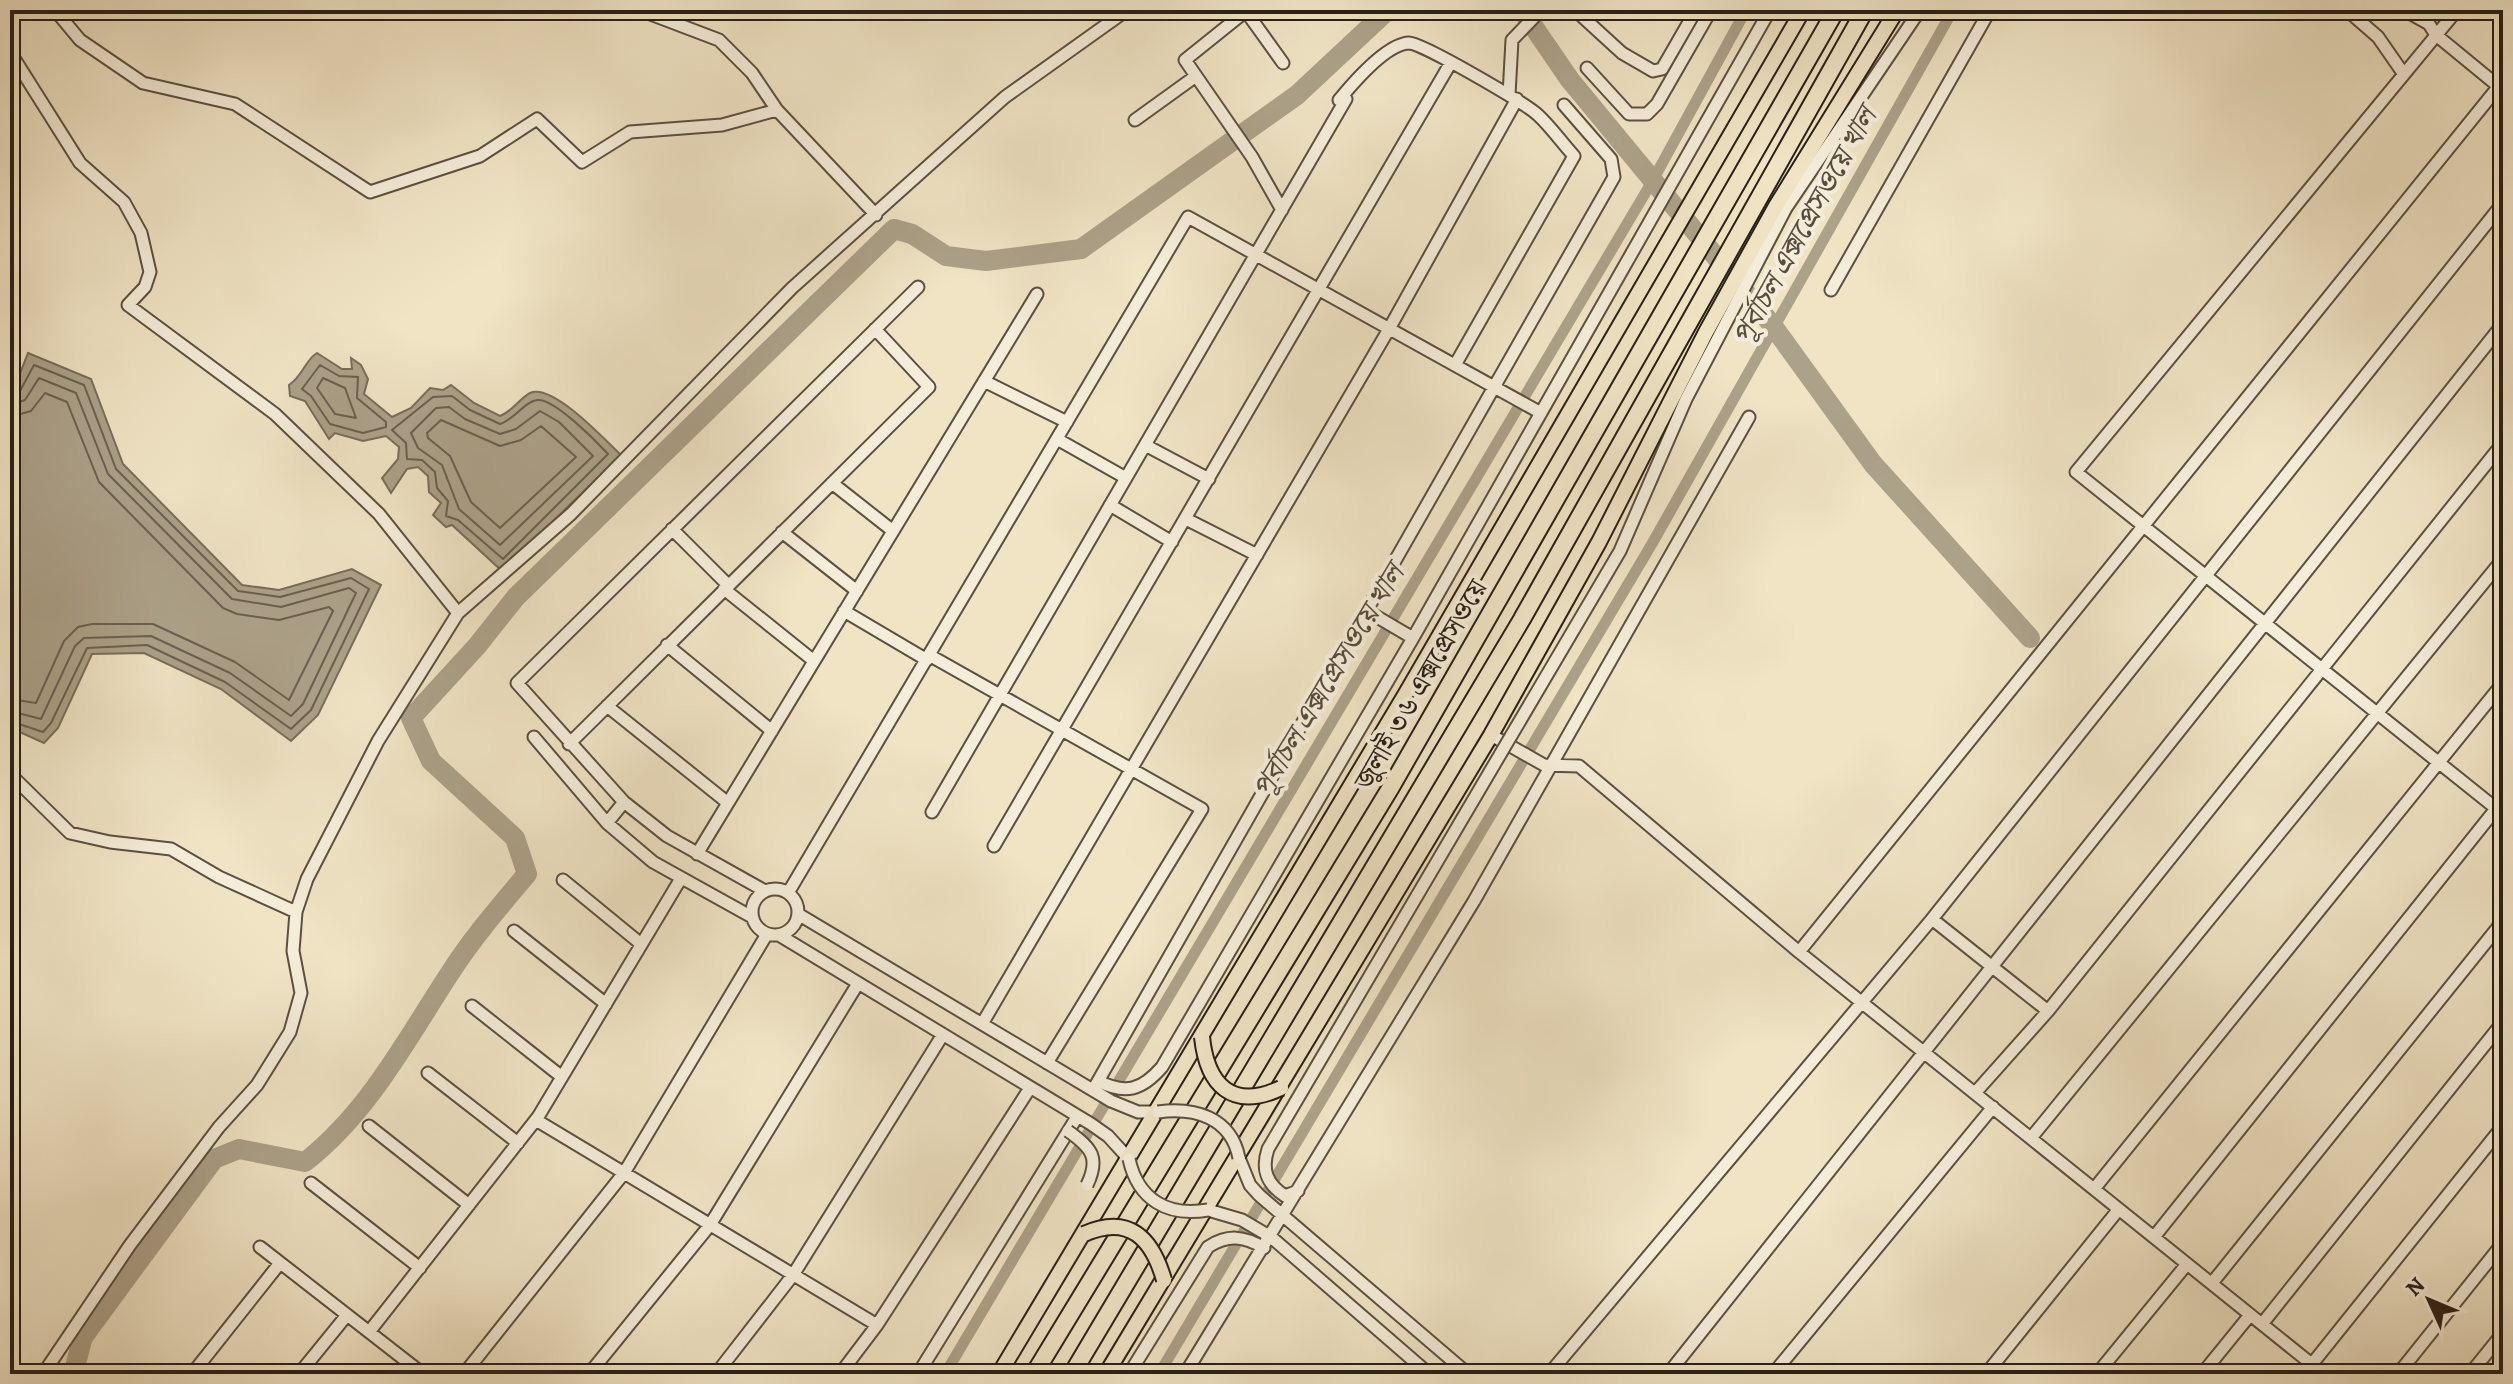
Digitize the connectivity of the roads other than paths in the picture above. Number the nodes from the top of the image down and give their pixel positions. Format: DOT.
graph roads {
  1 [pos="55,10"];
  2 [pos="640,10"];
  3 [pos="1127,10"];
  4 [pos="1575,10"];
  5 [pos="1696,10"];
  6 [pos="1711,10"];
  7 [pos="1771,10"];
  8 [pos="1803,10"];
  9 [pos="1836,10"];
  10 [pos="1865,10"];
  11 [pos="1897,10"];
  12 [pos="1920,10"];
  13 [pos="1990,10"];
  14 [pos="2347,10"];
  15 [pos="2404,10"];
  16 [pos="2457,10"];
  17 [pos="1246,11"];
  18 [pos="1540,11"];
  19 [pos="2436,35"];
  20 [pos="10,52"];
  21 [pos="1283,63"];
  22 [pos="1450,64"];
  23 [pos="1587,68"];
  24 [pos="2403,73"];
  25 [pos="1196,76"];
  26 [pos="2501,86"];
  27 [pos="1513,97"];
  28 [pos="1346,99"];
  29 [pos="1564,105"];
  30 [pos="777,110"];
  31 [pos="1135,120"];
  32 [pos="1686,166"];
  33 [pos="2503,203"];
  34 [pos="1781,207"];
  35 [pos="1282,210"];
  36 [pos="876,215"];
  37 [pos="1253,252"];
  38 [pos="918,287"];
  39 [pos="1831,290"];
  40 [pos="1320,291"];
  41 [pos="1037,294"];
  42 [pos="2503,324"];
  43 [pos="875,329"];
  44 [pos="1389,329"];
  45 [pos="1712,335"];
  46 [pos="1455,365"];
  47 [pos="984,381"];
  48 [pos="1494,387"];
  49 [pos="1541,413"];
  50 [pos="1749,417"];
  51 [pos="1067,422"];
  52 [pos="1057,439"];
  53 [pos="2503,443"];
  54 [pos="1145,445"];
  55 [pos="1126,478"];
  56 [pos="1209,479"];
  57 [pos="832,483"];
  58 [pos="1110,505"];
  59 [pos="1186,519"];
  60 [pos="2144,526"];
  61 [pos="672,529"];
  62 [pos="893,531"];
  63 [pos="782,532"];
  64 [pos="1172,542"];
  65 [pos="1257,555"];
  66 [pos="2503,559"];
  67 [pos="2206,576"];
  68 [pos="726,587"];
  69 [pos="857,591"];
  70 [pos="844,611"];
  71 [pos="1367,611"];
  72 [pos="458,613"];
  73 [pos="2264,623"];
  74 [pos="1413,638"];
  75 [pos="667,645"];
  76 [pos="928,657"];
  77 [pos="814,661"];
  78 [pos="2322,669"];
  79 [pos="2503,683"];
  80 [pos="1000,695"];
  81 [pos="607,706"];
  82 [pos="2377,713"];
  83 [pos="1062,730"];
  84 [pos="772,731"];
  85 [pos="1491,735"];
  86 [pos="534,737"];
  87 [pos="569,744"];
  88 [pos="1506,745"];
  89 [pos="2439,763"];
  90 [pos="1548,766"];
  91 [pos="1131,769"];
  92 [pos="10,774"];
  93 [pos="624,802"];
  94 [pos="728,803"];
  95 [pos="2501,808"];
  96 [pos="932,812"];
  97 [pos="607,823"];
  98 [pos="994,846"];
  99 [pos="697,854"];
  100 [pos="563,880"];
  101 [pos="680,880"];
  102 [pos="765,891"];
  103 [pos="788,893"];
  104 [pos="296,912"];
  105 [pos="798,914"];
  106 [pos="752,917"];
  107 [pos="1932,919"];
  108 [pos="2503,921"];
  109 [pos="514,931"];
  110 [pos="773,935"];
  111 [pos="641,944"];
  112 [pos="1799,952"];
  113 [pos="1991,965"];
  114 [pos="857,985"];
  115 [pos="1861,1001"];
  116 [pos="606,1004"];
  117 [pos="472,1006"];
  118 [pos="2048,1011"];
  119 [pos="2503,1022"];
  120 [pos="982,1024"];
  121 [pos="942,1036"];
  122 [pos="1202,1037"];
  123 [pos="1922,1051"];
  124 [pos="1047,1063"];
  125 [pos="428,1073"];
  126 [pos="562,1077"];
  127 [pos="1096,1086"];
  128 [pos="1030,1088"];
  129 [pos="1281,1088"];
  130 [pos="1975,1093"];
  131 [pos="1993,1107"];
  132 [pos="1158,1112"];
  133 [pos="1077,1117"];
  134 [pos="536,1120"];
  135 [pos="369,1126"];
  136 [pos="2503,1126"];
  137 [pos="1068,1131"];
  138 [pos="2031,1138"];
  139 [pos="518,1143"];
  140 [pos="1239,1158"];
  141 [pos="1129,1159"];
  142 [pos="624,1173"];
  143 [pos="311,1183"];
  144 [pos="1087,1185"];
  145 [pos="2094,1189"];
  146 [pos="1298,1190"];
  147 [pos="469,1205"];
  148 [pos="2119,1209"];
  149 [pos="1208,1210"];
  150 [pos="1284,1214"];
  151 [pos="710,1225"];
  152 [pos="1084,1234"];
  153 [pos="2154,1237"];
  154 [pos="1268,1242"];
  155 [pos="2503,1243"];
  156 [pos="260,1247"];
  157 [pos="280,1263"];
  158 [pos="2187,1264"];
  159 [pos="420,1268"];
  160 [pos="793,1275"];
  161 [pos="1164,1280"];
  162 [pos="2212,1283"];
  163 [pos="347,1315"];
  164 [pos="2250,1315"];
  165 [pos="2262,1324"];
  166 [pos="877,1325"];
  167 [pos="369,1332"];
  168 [pos="2503,1333"];
  169 [pos="2308,1369"];
  170 [pos="43,1374"];
  171 [pos="192,1374"];
  172 [pos="299,1374"];
  173 [pos="423,1374"];
  174 [pos="464,1374"];
  175 [pos="589,1374"];
  176 [pos="716,1374"];
  177 [pos="840,1374"];
  178 [pos="918,1374"];
  179 [pos="999,1374"];
  180 [pos="1034,1374"];
  181 [pos="1072,1374"];
  182 [pos="1106,1374"];
  183 [pos="1129,1374"];
  184 [pos="1185,1374"];
  185 [pos="1429,1374"];
  186 [pos="1468,1374"];
  187 [pos="1549,1374"];
  188 [pos="1668,1374"];
  189 [pos="1773,1374"];
  190 [pos="1986,1374"];
  191 [pos="2097,1374"];
  192 [pos="2202,1374"];
  193 [pos="2324,1374"];
  194 [pos="2398,1374"];
  195 [pos="2470,1374"];
  1 -- 30 [label="street"];
  2 -- 30 [label="street"];
  3 -- 36 [label="street"];
  4 -- 5 [label="street"];
  6 -- 23 [label="street"];
  7 -- 32 [label="street"];
  7 -- 49 [label="street"];
  8 -- 122 [label="main road"];
  9 -- 180 [label="highway, জুলাই ৩৬ এক্সপ্রেসওয়ে"];
  10 -- 181 [label="highway, জুলাই ৩৬ এক্সপ্রেসওয়ে"];
  11 -- 34 [label="main road"];
  12 -- 34 [label="street"];
  13 -- 39 [label="street"];
  14 -- 24 [label="street"];
  15 -- 19 [label="street"];
  16 -- 19 [label="street"];
  17 -- 21 [label="street"];
  17 -- 25 [label="street"];
  18 -- 27 [label="street"];
  19 -- 24 [label="street"];
  19 -- 26 [label="street"];
  20 -- 72 [label="street"];
  22 -- 27 [label="street"];
  22 -- 37 [label="street"];
  22 -- 40 [label="street"];
  24 -- 60 [label="street"];
  25 -- 31 [label="street"];
  25 -- 35 [label="street"];
  26 -- 60 [label="street"];
  27 -- 44 [label="street"];
  27 -- 46 [label="street"];
  28 -- 35 [label="street"];
  29 -- 48 [label="street"];
  30 -- 36 [label="street"];
  33 -- 67 [label="street"];
  34 -- 45 [label="main road"];
  35 -- 37 [label="street"];
  36 -- 72 [label="street"];
  37 -- 40 [label="street"];
  37 -- 51 [label="street"];
  37 -- 54 [label="street"];
  38 -- 43 [label="street"];
  40 -- 44 [label="street"];
  40 -- 56 [label="street"];
  41 -- 47 [label="street"];
  42 -- 73 [label="street"];
  43 -- 57 [label="street"];
  43 -- 61 [label="street"];
  44 -- 46 [label="street"];
  44 -- 65 [label="street"];
  45 -- 85 [label="main road"];
  45 -- 88 [label="street"];
  46 -- 48 [label="street"];
  47 -- 51 [label="street"];
  47 -- 62 [label="street"];
  48 -- 49 [label="street"];
  48 -- 71 [label="street"];
  49 -- 74 [label="street"];
  50 -- 90 [label="street"];
  51 -- 52 [label="street"];
  52 -- 55 [label="street"];
  52 -- 76 [label="street"];
  53 -- 78 [label="street"];
  54 -- 55 [label="street"];
  54 -- 56 [label="street"];
  55 -- 58 [label="street"];
  56 -- 59 [label="street"];
  57 -- 62 [label="street"];
  57 -- 63 [label="street"];
  58 -- 64 [label="street"];
  58 -- 80 [label="street"];
  59 -- 64 [label="street"];
  59 -- 65 [label="street"];
  60 -- 67 [label="street"];
  60 -- 112 [label="street"];
  61 -- 68 [label="street"];
  61 -- 87 [label="street"];
  62 -- 69 [label="street"];
  63 -- 68 [label="street"];
  63 -- 69 [label="street"];
  64 -- 83 [label="street"];
  65 -- 91 [label="street"];
  66 -- 82 [label="street"];
  67 -- 73 [label="street"];
  67 -- 107 [label="street"];
  68 -- 75 [label="street"];
  68 -- 77 [label="street"];
  69 -- 70 [label="street"];
  70 -- 76 [label="street"];
  70 -- 77 [label="street"];
  71 -- 74 [label="street"];
  71 -- 127 [label="street"];
  72 -- 104 [label="street"];
  73 -- 78 [label="street"];
  73 -- 113 [label="street"];
  74 -- 127 [label="street"];
  75 -- 81 [label="street"];
  75 -- 84 [label="street"];
  76 -- 80 [label="street"];
  76 -- 103 [label="street"];
  77 -- 84 [label="street"];
  78 -- 82 [label="street"];
  78 -- 118 [label="street"];
  79 -- 89 [label="street"];
  80 -- 83 [label="street"];
  80 -- 96 [label="street"];
  81 -- 87 [label="street"];
  81 -- 94 [label="street"];
  82 -- 89 [label="street"];
  82 -- 138 [label="street"];
  83 -- 91 [label="street"];
  83 -- 98 [label="street"];
  84 -- 94 [label="street"];
  85 -- 88 [label="street"];
  85 -- 129 [label="main road"];
  86 -- 97 [label="street"];
  87 -- 93 [label="street"];
  88 -- 90 [label="street"];
  88 -- 146 [label="street"];
  89 -- 95 [label="street"];
  89 -- 145 [label="street"];
  90 -- 112 [label="street"];
  90 -- 146 [label="street"];
  91 -- 120 [label="street"];
  91 -- 124 [label="street"];
  92 -- 104 [label="street"];
  93 -- 97 [label="street"];
  93 -- 99 [label="street"];
  94 -- 99 [label="street"];
  95 -- 153 [label="street"];
  97 -- 101 [label="street"];
  99 -- 102 [label="street"];
  100 -- 111 [label="street"];
  101 -- 106 [label="street"];
  101 -- 111 [label="street"];
  102 -- 103 [label="street"];
  102 -- 106 [label="street"];
  103 -- 105 [label="street"];
  104 -- 170 [label="street"];
  105 -- 110 [label="street"];
  105 -- 120 [label="street"];
  106 -- 110 [label="street"];
  107 -- 113 [label="street"];
  107 -- 115 [label="street"];
  108 -- 162 [label="street"];
  109 -- 116 [label="street"];
  110 -- 114 [label="street"];
  110 -- 142 [label="street"];
  111 -- 116 [label="street"];
  112 -- 115 [label="street"];
  113 -- 118 [label="street"];
  113 -- 123 [label="street"];
  114 -- 121 [label="street"];
  114 -- 151 [label="street"];
  115 -- 123 [label="street"];
  115 -- 187 [label="street"];
  116 -- 126 [label="street"];
  117 -- 126 [label="street"];
  118 -- 130 [label="street"];
  119 -- 165 [label="street"];
  120 -- 124 [label="street"];
  121 -- 128 [label="street"];
  121 -- 160 [label="street"];
  122 -- 129 [label="main road, bridge"];
  122 -- 132 [label="main road"];
  123 -- 130 [label="street"];
  123 -- 188 [label="street"];
  124 -- 127 [label="street"];
  125 -- 139 [label="street"];
  126 -- 134 [label="street"];
  127 -- 132 [label="street"];
  128 -- 133 [label="street"];
  128 -- 166 [label="street"];
  129 -- 140 [label="main road"];
  130 -- 131 [label="street"];
  131 -- 138 [label="street"];
  131 -- 189 [label="street"];
  132 -- 140 [label="street, bridge"];
  132 -- 141 [label="main road"];
  133 -- 141 [label="street"];
  133 -- 178 [label="street"];
  134 -- 139 [label="street"];
  134 -- 142 [label="street"];
  135 -- 147 [label="street"];
  136 -- 169 [label="street"];
  137 -- 144 [label="street, bridge"];
  138 -- 145 [label="street"];
  139 -- 147 [label="street"];
  140 -- 149 [label="main road"];
  140 -- 150 [label="street"];
  141 -- 149 [label="street, bridge"];
  141 -- 152 [label="main road"];
  142 -- 151 [label="street"];
  142 -- 174 [label="street"];
  143 -- 159 [label="street"];
  145 -- 148 [label="street"];
  146 -- 150 [label="street"];
  147 -- 159 [label="street"];
  148 -- 153 [label="street"];
  148 -- 190 [label="street"];
  149 -- 154 [label="street"];
  149 -- 161 [label="main road"];
  150 -- 154 [label="street"];
  150 -- 186 [label="street"];
  151 -- 160 [label="street"];
  151 -- 175 [label="street"];
  152 -- 161 [label="main road, bridge"];
  152 -- 179 [label="main road"];
  153 -- 158 [label="street"];
  154 -- 183 [label="street"];
  154 -- 184 [label="street"];
  154 -- 185 [label="street"];
  155 -- 194 [label="street"];
  156 -- 157 [label="street"];
  157 -- 163 [label="street"];
  157 -- 171 [label="street"];
  158 -- 162 [label="street"];
  158 -- 191 [label="street"];
  159 -- 167 [label="street"];
  160 -- 166 [label="street"];
  160 -- 176 [label="street"];
  161 -- 182 [label="main road"];
  162 -- 164 [label="street"];
  163 -- 167 [label="street"];
  163 -- 172 [label="street"];
  164 -- 165 [label="street"];
  164 -- 192 [label="street"];
  165 -- 169 [label="street"];
  166 -- 177 [label="street"];
  167 -- 173 [label="street"];
  168 -- 195 [label="street"];
  169 -- 193 [label="street"];
}
